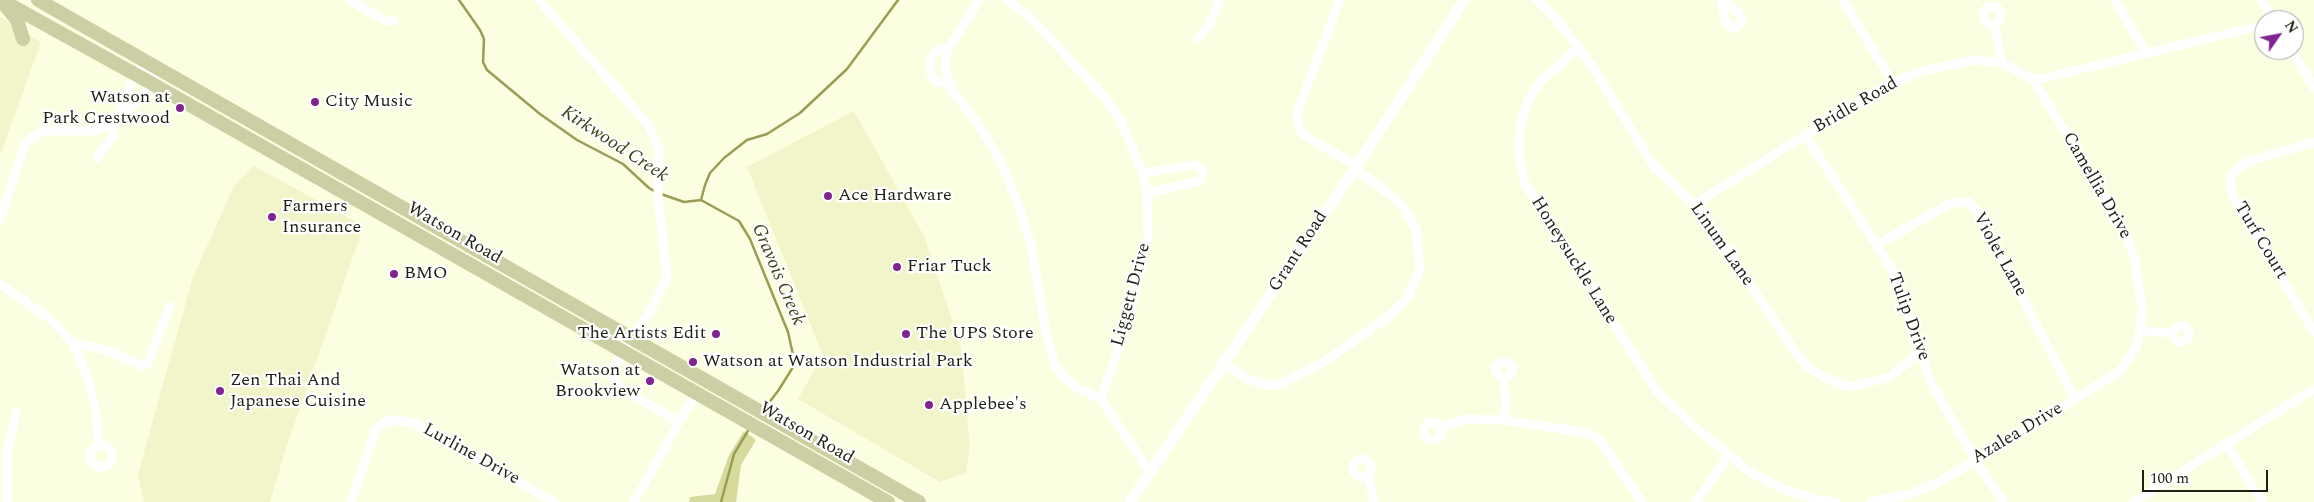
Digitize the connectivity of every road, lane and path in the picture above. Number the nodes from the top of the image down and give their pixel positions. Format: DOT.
graph roads {
  1 [pos="1,0"];
  2 [pos="349,0"];
  3 [pos="539,0"];
  4 [pos="979,0"];
  5 [pos="1007,0"];
  6 [pos="1220,0"];
  7 [pos="1340,0"];
  8 [pos="1464,0"];
  9 [pos="1537,0"];
  10 [pos="1843,0"];
  11 [pos="2115,0"];
  12 [pos="46,2"];
  13 [pos="394,21"];
  14 [pos="1994,23"];
  15 [pos="2254,27"];
  16 [pos="23,39"];
  17 [pos="1197,39"];
  18 [pos="947,48"];
  19 [pos="1578,48"];
  20 [pos="2146,53"];
  21 [pos="2297,60"];
  22 [pos="2002,63"];
  23 [pos="154,65"];
  24 [pos="135,74"];
  25 [pos="2033,79"];
  26 [pos="151,83"];
  27 [pos="950,83"];
  28 [pos="1893,83"];
  29 [pos="2314,88"];
  30 [pos="115,122"];
  31 [pos="1805,135"];
  32 [pos="2314,142"];
  33 [pos="97,158"];
  34 [pos="1356,167"];
  35 [pos="1143,173"];
  36 [pos="1147,193"];
  37 [pos="1695,204"];
  38 [pos="0,220"];
  39 [pos="1877,245"];
  40 [pos="0,284"];
  41 [pos="170,306"];
  42 [pos="2140,331"];
  43 [pos="2314,332"];
  44 [pos="2173,333"];
  45 [pos="632,339"];
  46 [pos="73,343"];
  47 [pos="623,352"];
  48 [pos="1921,352"];
  49 [pos="1225,365"];
  50 [pos="1503,378"];
  51 [pos="2314,389"];
  52 [pos="696,393"];
  53 [pos="1101,398"];
  54 [pos="2075,400"];
  55 [pos="16,412"];
  56 [pos="1504,420"];
  57 [pos="679,422"];
  58 [pos="1441,427"];
  59 [pos="2226,443"];
  60 [pos="98,446"];
  61 [pos="1727,454"];
  62 [pos="1976,461"];
  63 [pos="1150,472"];
  64 [pos="1368,475"];
  65 [pos="910,500"];
  66 [pos="7,502"];
  67 [pos="351,502"];
  68 [pos="554,502"];
  69 [pos="634,502"];
  70 [pos="888,502"];
  71 [pos="1130,502"];
  72 [pos="1374,502"];
  73 [pos="1642,502"];
  74 [pos="1696,502"];
  75 [pos="1836,502"];
  76 [pos="1870,502"];
  77 [pos="2003,502"];
  78 [pos="2134,502"];
  79 [pos="2262,502"];
  1 -- 16 [label="main road"];
  1 -- 24 [label="main road, Watson Road"];
  2 -- 13 [label="street"];
  3 -- 45 [label="street"];
  4 -- 18 [label="street"];
  5 -- 35 [label="street, Liggett Drive"];
  6 -- 17 [label="street"];
  7 -- 34 [label="street"];
  8 -- 34 [label="street, Grant Road"];
  9 -- 19 [label="street, Linum Lane"];
  10 -- 28 [label="street"];
  11 -- 20 [label="street"];
  12 -- 23 [label="main road, Watson Road"];
  14 -- 22 [label="street"];
  15 -- 20 [label="street"];
  18 -- 27 [label="street"];
  18 -- 27 [label="street"];
  19 -- 37 [label="street, Linum Lane"];
  19 -- 61 [label="street, Honeysuckle Lane"];
  20 -- 25 [label="street"];
  21 -- 29 [label="street"];
  22 -- 25 [label="street, Bridle Road"];
  22 -- 28 [label="street, Bridle Road"];
  23 -- 24 [label="street"];
  23 -- 26 [label="street"];
  23 -- 45 [label="main road, Watson Road"];
  24 -- 26 [label="main road, Watson Road"];
  24 -- 30 [label="street"];
  25 -- 42 [label="street, Camellia Drive"];
  26 -- 30 [label="street"];
  26 -- 47 [label="main road, Watson Road"];
  27 -- 53 [label="street"];
  28 -- 31 [label="street, Bridle Road"];
  30 -- 33 [label="street"];
  30 -- 38 [label="street"];
  31 -- 37 [label="street, Bridle Road"];
  31 -- 39 [label="street, Tulip Drive"];
  32 -- 43 [label="street, Turf Court"];
  34 -- 49 [label="street, Grant Road"];
  34 -- 49 [label="street"];
  35 -- 36 [label="street, Liggett Drive"];
  35 -- 36 [label="street"];
  36 -- 53 [label="street, Liggett Drive"];
  37 -- 48 [label="street, Linum Lane"];
  39 -- 48 [label="street, Tulip Drive"];
  39 -- 54 [label="street, Violet Lane"];
  40 -- 46 [label="street"];
  41 -- 46 [label="street"];
  42 -- 44 [label="street"];
  42 -- 54 [label="street, Azalea Drive"];
  45 -- 47 [label="street"];
  45 -- 65 [label="main road, Watson Road"];
  46 -- 60 [label="street"];
  47 -- 52 [label="main road, Watson Road"];
  47 -- 57 [label="street"];
  48 -- 62 [label="street, Tulip Drive"];
  49 -- 63 [label="street, Grant Road"];
  50 -- 56 [label="street"];
  51 -- 59 [label="street"];
  52 -- 57 [label="street"];
  52 -- 70 [label="main road, Watson Road"];
  53 -- 63 [label="street"];
  54 -- 62 [label="street, Azalea Drive"];
  55 -- 66 [label="street"];
  56 -- 58 [label="street"];
  56 -- 73 [label="street"];
  57 -- 69 [label="street"];
  59 -- 78 [label="street"];
  59 -- 79 [label="street"];
  61 -- 74 [label="street"];
  61 -- 75 [label="street"];
  62 -- 76 [label="street, Azalea Drive"];
  62 -- 77 [label="street, Tulip Drive"];
  63 -- 71 [label="street, Grant Road"];
  64 -- 72 [label="street"];
  67 -- 68 [label="street, Lurline Drive"];
}
